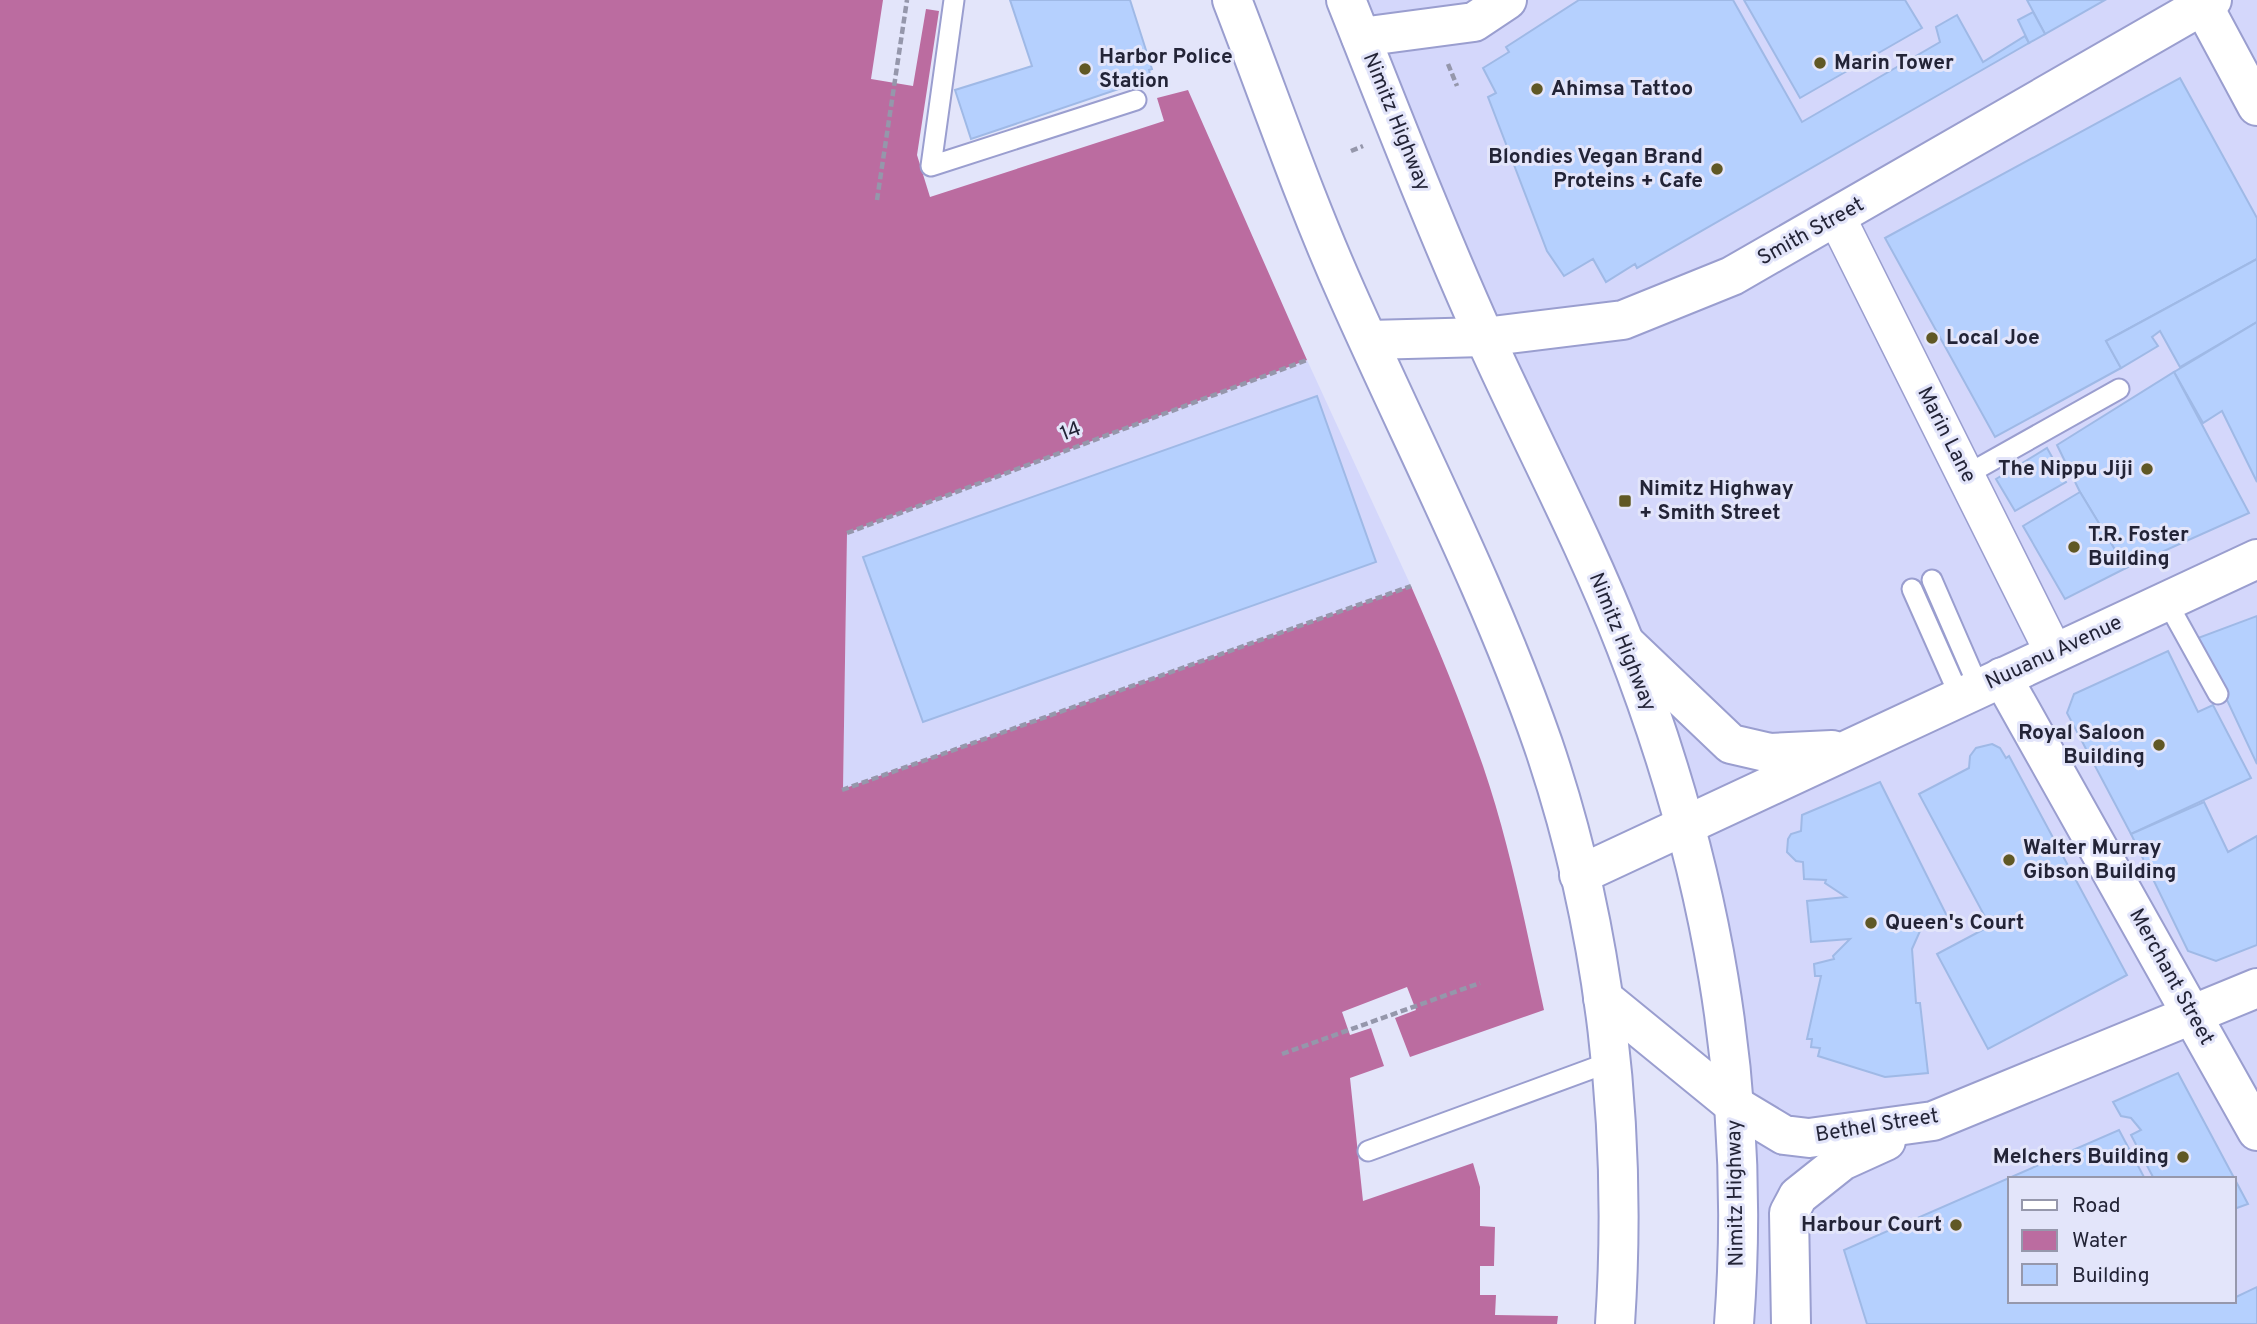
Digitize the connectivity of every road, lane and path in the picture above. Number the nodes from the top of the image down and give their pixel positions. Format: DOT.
graph roads {
  1 [pos="907,0"];
  2 [pos="954,0"];
  3 [pos="1232,0"];
  4 [pos="1346,0"];
  5 [pos="1507,0"];
  6 [pos="2205,2"];
  7 [pos="1361,37"];
  8 [pos="1136,100"];
  9 [pos="2257,106"];
  10 [pos="877,200"];
  11 [pos="1837,218"];
  12 [pos="1485,337"];
  13 [pos="1369,340"];
  14 [pos="1307,360"];
  15 [pos="2119,389"];
  16 [pos="1966,475"];
  17 [pos="847,533"];
  18 [pos="2257,559"];
  19 [pos="1931,580"];
  20 [pos="1411,586"];
  21 [pos="1912,589"];
  22 [pos="2167,602"];
  23 [pos="1625,643"];
  24 [pos="2054,653"];
  25 [pos="1980,688"];
  26 [pos="2218,694"];
  27 [pos="1852,750"];
  28 [pos="842,790"];
  29 [pos="1687,825"];
  30 [pos="1579,875"];
  31 [pos="1480,983"];
  32 [pos="2257,988"];
  33 [pos="1604,998"];
  34 [pos="2192,1014"];
  35 [pos="1282,1054"];
  36 [pos="1610,1062"];
  37 [pos="1734,1105"];
  38 [pos="1933,1121"];
  39 [pos="2257,1131"];
  40 [pos="1368,1151"];
  41 [pos="1615,1324"];
  42 [pos="1734,1324"];
  43 [pos="1791,1324"];
  1 -- 10 [label="path"];
  2 -- 8 [label="lane"];
  3 -- 13 [label="main road"];
  4 -- 7 [label="main road, Nimitz Highway"];
  5 -- 7 [label="main road"];
  6 -- 9 [label="main road"];
  6 -- 11 [label="main road, Smith Street"];
  7 -- 12 [label="main road, Nimitz Highway"];
  11 -- 12 [label="main road, Smith Street"];
  11 -- 16 [label="street, Marin Lane"];
  12 -- 13 [label="main road, Smith Street"];
  12 -- 23 [label="main road, Nimitz Highway"];
  13 -- 30 [label="main road"];
  14 -- 17 [label="path, 14"];
  15 -- 16 [label="lane"];
  16 -- 24 [label="street, Marin Lane"];
  18 -- 22 [label="main road, Nuuanu Avenue"];
  19 -- 25 [label="lane"];
  20 -- 28 [label="path"];
  21 -- 25 [label="lane"];
  22 -- 24 [label="main road, Nuuanu Avenue"];
  22 -- 26 [label="lane"];
  23 -- 27 [label="main road, Nuuanu Avenue"];
  23 -- 29 [label="main road, Nimitz Highway"];
  24 -- 25 [label="main road, Nuuanu Avenue"];
  25 -- 27 [label="main road, Nuuanu Avenue"];
  25 -- 34 [label="main road, Merchant Street"];
  27 -- 29 [label="main road, Nuuanu Avenue"];
  29 -- 30 [label="main road, Nuuanu Avenue"];
  29 -- 37 [label="main road, Nimitz Highway"];
  30 -- 33 [label="main road"];
  31 -- 35 [label="path"];
  32 -- 34 [label="main road, Bethel Street"];
  33 -- 36 [label="main road"];
  33 -- 37 [label="main road, Bethel Street"];
  34 -- 38 [label="main road, Bethel Street"];
  34 -- 39 [label="main road, Merchant Street"];
  36 -- 40 [label="lane"];
  36 -- 41 [label="main road"];
  37 -- 38 [label="main road, Bethel Street"];
  37 -- 42 [label="main road, Nimitz Highway"];
  38 -- 43 [label="main road"];
}
